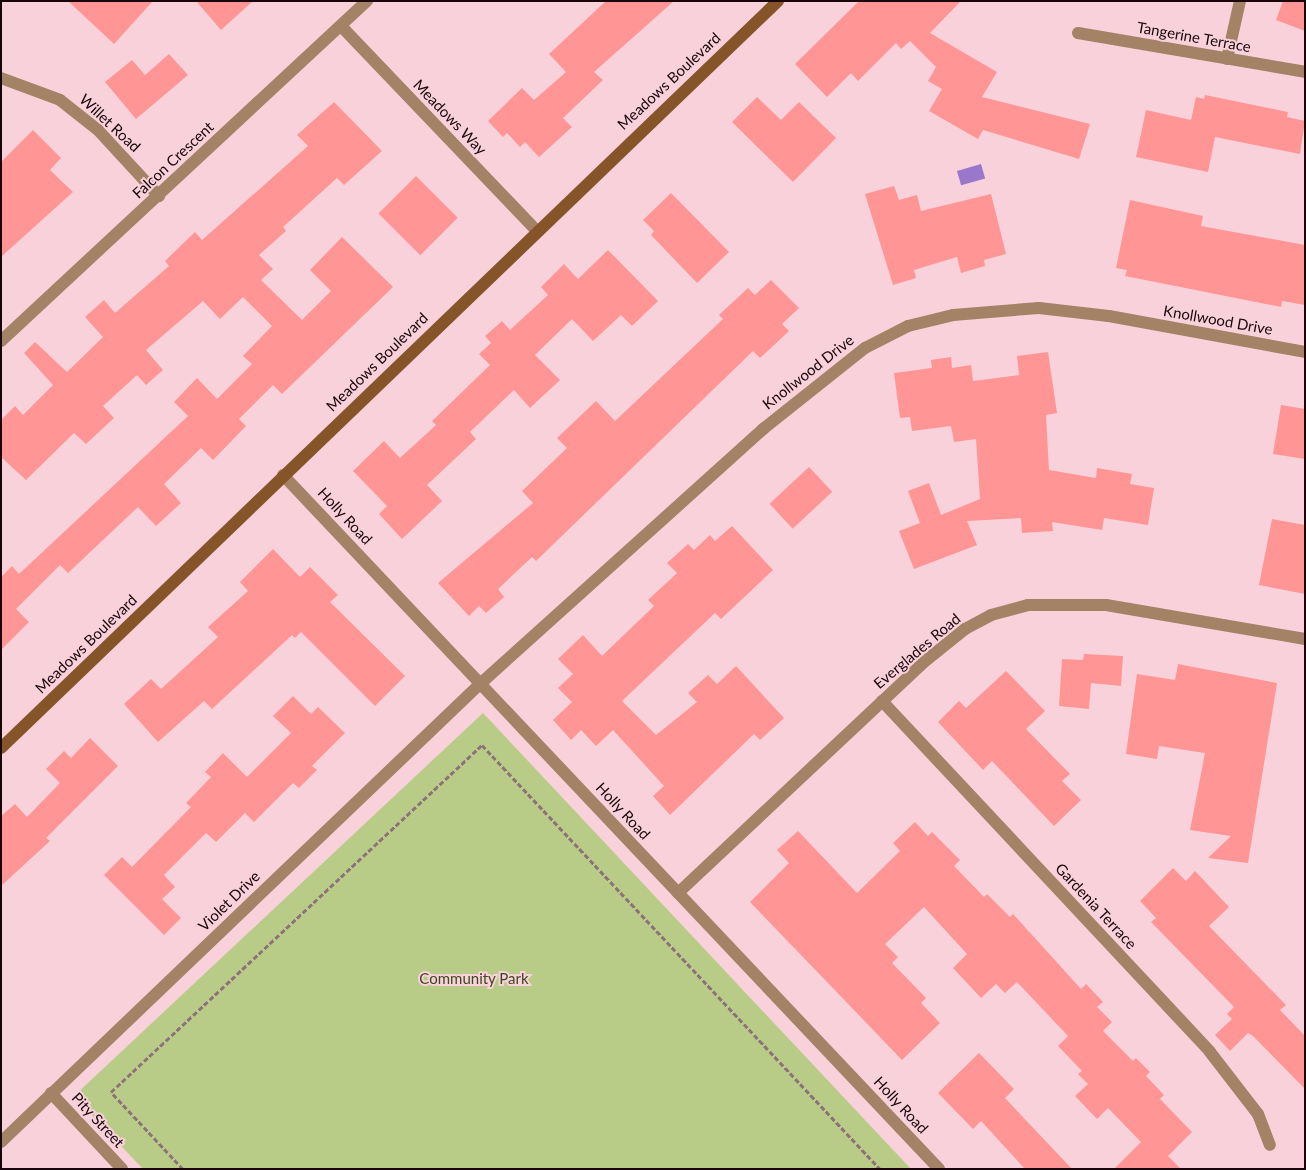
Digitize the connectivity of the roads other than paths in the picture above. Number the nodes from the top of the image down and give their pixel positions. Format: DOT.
graph roads {
  1 [pos="367,1"];
  2 [pos="778,1"];
  3 [pos="1240,1"];
  4 [pos="341,26"];
  5 [pos="1078,33"];
  6 [pos="1227,59"];
  7 [pos="1305,72"];
  8 [pos="1,78"];
  9 [pos="159,196"];
  10 [pos="536,230"];
  11 [pos="1,341"];
  12 [pos="1305,352"];
  13 [pos="283,475"];
  14 [pos="1305,638"];
  15 [pos="480,684"];
  16 [pos="882,701"];
  17 [pos="1,748"];
  18 [pos="678,893"];
  19 [pos="51,1093"];
  20 [pos="1,1142"];
  21 [pos="1270,1145"];
  22 [pos="122,1169"];
  23 [pos="939,1169"];
  1 -- 4 [label="street, Falcon Crescent"];
  2 -- 10 [label="street, Meadows Boulevard"];
  3 -- 6 [label="street"];
  4 -- 9 [label="street, Falcon Crescent"];
  4 -- 10 [label="street, Meadows Way"];
  5 -- 6 [label="street, Tangerine Terrace"];
  6 -- 7 [label="street, Tangerine Terrace"];
  8 -- 9 [label="street, Willet Road"];
  9 -- 11 [label="street, Falcon Crescent"];
  10 -- 13 [label="street, Meadows Boulevard"];
  12 -- 15 [label="street, Knollwood Drive"];
  13 -- 15 [label="street, Holly Road"];
  13 -- 17 [label="street, Meadows Boulevard"];
  14 -- 16 [label="street, Everglades Road"];
  15 -- 18 [label="street, Holly Road"];
  15 -- 19 [label="street, Violet Drive"];
  16 -- 18 [label="street, Everglades Road"];
  16 -- 21 [label="street, Gardenia Terrace"];
  18 -- 23 [label="street, Holly Road"];
  19 -- 20 [label="street, Violet Drive"];
  19 -- 22 [label="street, Pity Street"];
}
